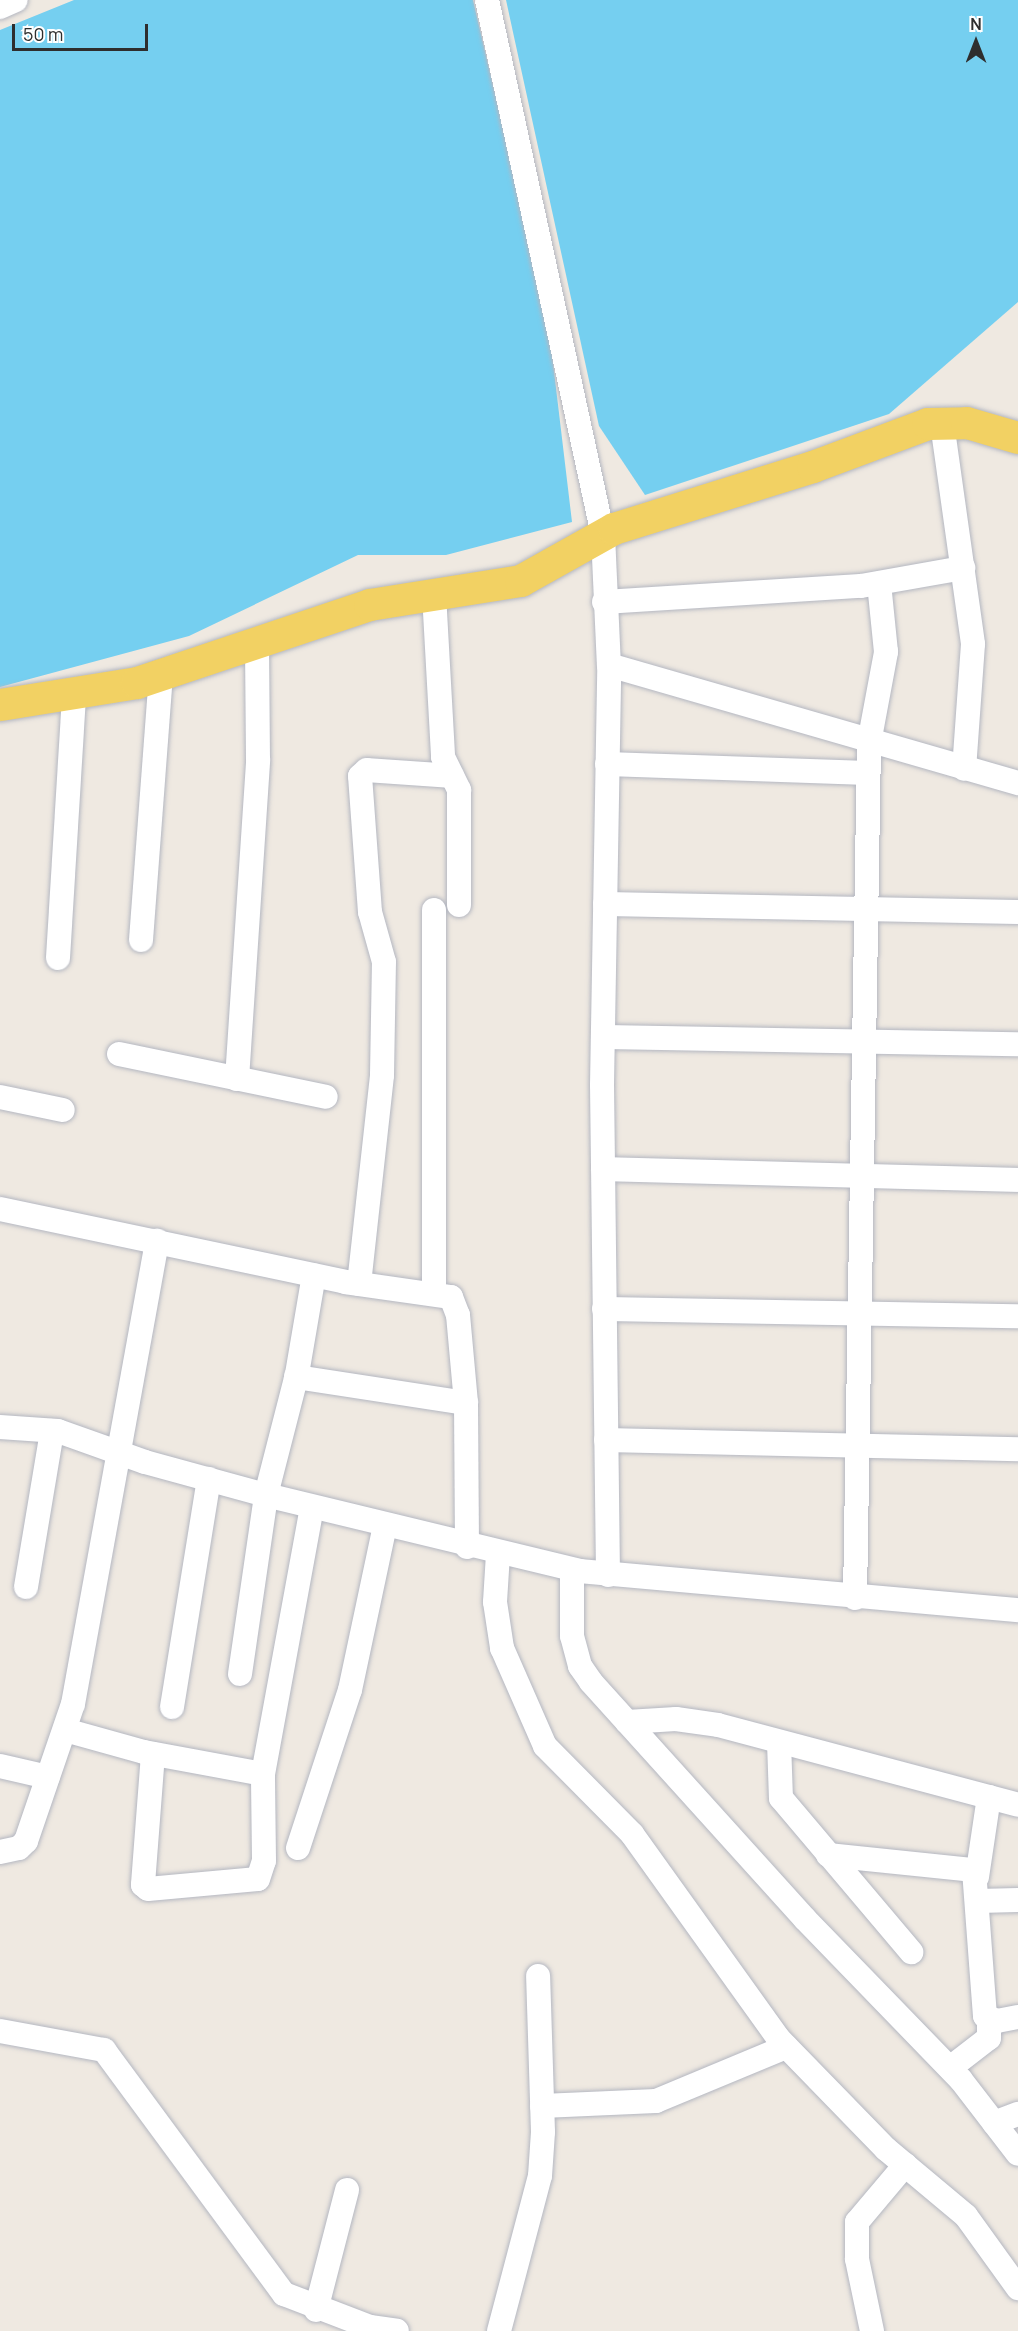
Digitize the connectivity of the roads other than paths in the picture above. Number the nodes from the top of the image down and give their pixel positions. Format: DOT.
graph roads {
  1 [pos="16,0"];
  2 [pos="487,0"];
  3 [pos="0,7"];
  4 [pos="942,423"];
  5 [pos="1018,438"];
  6 [pos="603,535"];
  7 [pos="963,568"];
  8 [pos="879,583"];
  9 [pos="434,594"];
  10 [pos="604,602"];
  11 [pos="257,644"];
  12 [pos="609,665"];
  13 [pos="161,675"];
  14 [pos="74,695"];
  15 [pos="0,705"];
  16 [pos="869,743"];
  17 [pos="608,764"];
  18 [pos="964,769"];
  19 [pos="868,773"];
  20 [pos="452,776"];
  21 [pos="1018,783"];
  22 [pos="605,904"];
  23 [pos="459,905"];
  24 [pos="434,910"];
  25 [pos="865,912"];
  26 [pos="1018,912"];
  27 [pos="141,940"];
  28 [pos="58,958"];
  29 [pos="603,1037"];
  30 [pos="866,1042"];
  31 [pos="1018,1044"];
  32 [pos="119,1054"];
  33 [pos="237,1078"];
  34 [pos="0,1097"];
  35 [pos="326,1097"];
  36 [pos="63,1110"];
  37 [pos="603,1169"];
  38 [pos="864,1177"];
  39 [pos="1018,1180"];
  40 [pos="0,1209"];
  41 [pos="157,1241"];
  42 [pos="314,1275"];
  43 [pos="358,1284"];
  44 [pos="434,1292"];
  45 [pos="604,1309"];
  46 [pos="859,1313"];
  47 [pos="1018,1316"];
  48 [pos="296,1377"];
  49 [pos="466,1403"];
  50 [pos="0,1427"];
  51 [pos="52,1431"];
  52 [pos="606,1440"];
  53 [pos="855,1446"];
  54 [pos="1018,1449"];
  55 [pos="122,1454"];
  56 [pos="208,1479"];
  57 [pos="266,1495"];
  58 [pos="312,1507"];
  59 [pos="385,1526"];
  60 [pos="467,1547"];
  61 [pos="498,1554"];
  62 [pos="572,1570"];
  63 [pos="608,1575"];
  64 [pos="27,1587"];
  65 [pos="855,1598"];
  66 [pos="1018,1610"];
  67 [pos="240,1674"];
  68 [pos="172,1707"];
  69 [pos="627,1722"];
  70 [pos="65,1730"];
  71 [pos="779,1742"];
  72 [pos="153,1754"];
  73 [pos="0,1766"];
  74 [pos="263,1774"];
  75 [pos="48,1777"];
  76 [pos="989,1797"];
  77 [pos="1018,1804"];
  78 [pos="298,1848"];
  79 [pos="0,1852"];
  80 [pos="828,1855"];
  81 [pos="977,1877"];
  82 [pos="1018,1900"];
  83 [pos="978,1901"];
  84 [pos="911,1952"];
  85 [pos="537,1976"];
  86 [pos="1018,2017"];
  87 [pos="989,2020"];
  88 [pos="0,2031"];
  89 [pos="786,2047"];
  90 [pos="950,2068"];
  91 [pos="542,2106"];
  92 [pos="1018,2114"];
  93 [pos="994,2123"];
  94 [pos="1018,2154"];
  95 [pos="905,2165"];
  96 [pos="347,2190"];
  97 [pos="1018,2288"];
  98 [pos="316,2310"];
  99 [pos="369,2329"];
  100 [pos="397,2331"];
  101 [pos="499,2331"];
  102 [pos="872,2331"];
  1 -- 3 [label="street"];
  2 -- 6 [label="street"];
  4 -- 5 [label="main road"];
  4 -- 6 [label="main road"];
  4 -- 7 [label="street"];
  6 -- 9 [label="main road"];
  6 -- 10 [label="street"];
  7 -- 8 [label="street"];
  7 -- 18 [label="street"];
  8 -- 10 [label="street"];
  8 -- 16 [label="street"];
  9 -- 11 [label="main road"];
  9 -- 20 [label="street"];
  10 -- 12 [label="street"];
  11 -- 13 [label="main road"];
  11 -- 33 [label="street"];
  12 -- 16 [label="street"];
  12 -- 17 [label="street"];
  13 -- 14 [label="main road"];
  13 -- 27 [label="street"];
  14 -- 15 [label="main road"];
  14 -- 28 [label="street"];
  16 -- 18 [label="street"];
  16 -- 19 [label="street"];
  17 -- 19 [label="street"];
  17 -- 22 [label="street"];
  18 -- 21 [label="street"];
  19 -- 25 [label="street"];
  20 -- 23 [label="street"];
  20 -- 43 [label="street"];
  22 -- 25 [label="street"];
  22 -- 29 [label="street"];
  24 -- 44 [label="street"];
  25 -- 26 [label="street"];
  25 -- 30 [label="street"];
  29 -- 30 [label="street"];
  29 -- 37 [label="street"];
  30 -- 31 [label="street"];
  30 -- 38 [label="street"];
  32 -- 33 [label="street"];
  33 -- 35 [label="street"];
  34 -- 36 [label="street"];
  37 -- 38 [label="street"];
  37 -- 45 [label="street"];
  38 -- 39 [label="street"];
  38 -- 46 [label="street"];
  40 -- 41 [label="street"];
  41 -- 42 [label="street"];
  41 -- 55 [label="street"];
  42 -- 43 [label="street"];
  42 -- 48 [label="street"];
  43 -- 44 [label="street"];
  44 -- 49 [label="street"];
  45 -- 46 [label="street"];
  45 -- 52 [label="street"];
  46 -- 47 [label="street"];
  46 -- 53 [label="street"];
  48 -- 49 [label="street"];
  48 -- 57 [label="street"];
  49 -- 60 [label="street"];
  50 -- 51 [label="street"];
  51 -- 55 [label="street"];
  51 -- 64 [label="street"];
  52 -- 53 [label="street"];
  52 -- 63 [label="street"];
  53 -- 54 [label="street"];
  53 -- 65 [label="street"];
  55 -- 56 [label="street"];
  55 -- 70 [label="street"];
  56 -- 57 [label="street"];
  56 -- 68 [label="street"];
  57 -- 58 [label="street"];
  57 -- 67 [label="street"];
  58 -- 59 [label="street"];
  58 -- 74 [label="street"];
  59 -- 60 [label="street"];
  59 -- 78 [label="street"];
  60 -- 61 [label="street"];
  61 -- 62 [label="street"];
  61 -- 89 [label="street"];
  62 -- 63 [label="street"];
  62 -- 69 [label="street"];
  63 -- 65 [label="street"];
  65 -- 66 [label="street"];
  69 -- 71 [label="street"];
  69 -- 90 [label="street"];
  70 -- 72 [label="street"];
  70 -- 75 [label="street"];
  71 -- 76 [label="street"];
  71 -- 80 [label="street"];
  72 -- 74 [label="street"];
  72 -- 74 [label="street"];
  73 -- 75 [label="street"];
  75 -- 79 [label="street"];
  76 -- 77 [label="street"];
  76 -- 81 [label="street"];
  80 -- 81 [label="street"];
  80 -- 84 [label="street"];
  81 -- 83 [label="street"];
  82 -- 83 [label="street"];
  83 -- 87 [label="street"];
  85 -- 91 [label="street"];
  86 -- 87 [label="street"];
  87 -- 90 [label="street"];
  88 -- 98 [label="street"];
  89 -- 91 [label="street"];
  89 -- 95 [label="street"];
  90 -- 93 [label="street"];
  91 -- 101 [label="street"];
  92 -- 93 [label="street"];
  93 -- 94 [label="street"];
  95 -- 97 [label="street"];
  95 -- 102 [label="street"];
  96 -- 98 [label="street"];
  98 -- 99 [label="street"];
  99 -- 100 [label="street"];
}
